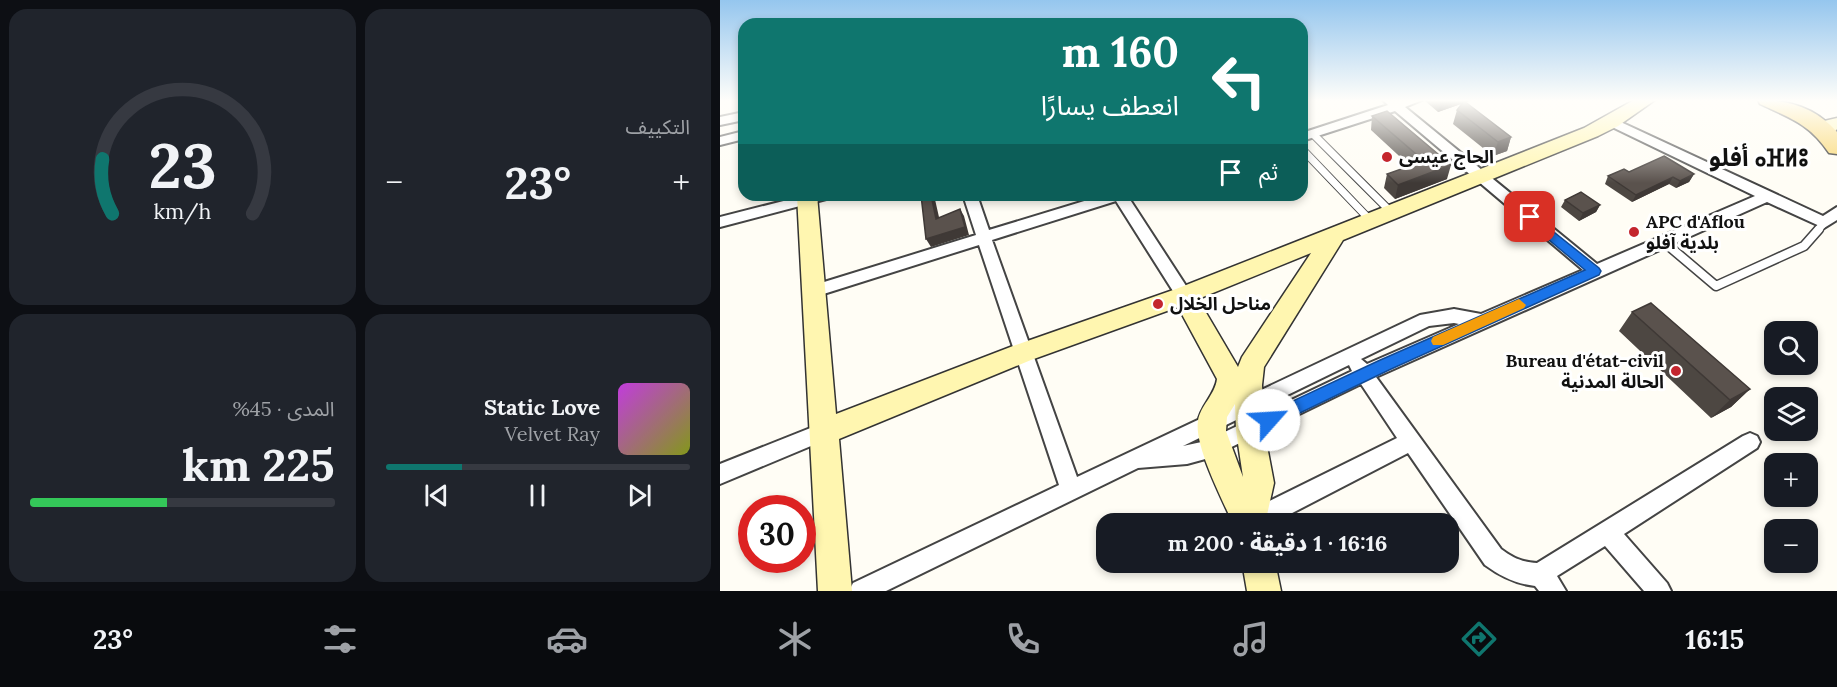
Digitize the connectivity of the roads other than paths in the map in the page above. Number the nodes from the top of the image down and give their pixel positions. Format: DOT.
graph roads {
  1 [pos="1327,128"];
  2 [pos="1422,128"];
  3 [pos="1599,128"];
  4 [pos="1624,128"];
  5 [pos="1835,128"];
  6 [pos="1308,135"];
  7 [pos="738,136"];
  8 [pos="1308,136"];
  9 [pos="720,141"];
  10 [pos="1837,148"];
  11 [pos="1308,154"];
  12 [pos="1481,177"];
  13 [pos="1768,196"];
  14 [pos="798,201"];
  15 [pos="813,201"];
  16 [pos="972,201"];
  17 [pos="1101,201"];
  18 [pos="1124,201"];
  19 [pos="1837,212"];
  20 [pos="1381,217"];
  21 [pos="720,222"];
  22 [pos="1831,226"];
  23 [pos="1334,236"];
  24 [pos="985,238"];
  25 [pos="1664,242"];
  26 [pos="1289,253"];
  27 [pos="1312,270"];
  28 [pos="1595,271"];
  29 [pos="814,291"];
  30 [pos="1184,295"];
  31 [pos="1482,321"];
  32 [pos="1022,353"];
  33 [pos="1351,355"];
  34 [pos="1364,374"];
  35 [pos="1249,417"];
  36 [pos="822,432"];
  37 [pos="1214,434"];
  38 [pos="1411,441"];
  39 [pos="1750,442"];
  40 [pos="720,474"];
  41 [pos="1071,489"];
  42 [pos="1245,513"];
  43 [pos="1252,513"];
  44 [pos="1269,513"];
  45 [pos="1608,533"];
  46 [pos="1260,573"];
  47 [pos="1547,583"];
  48 [pos="835,591"];
  49 [pos="861,591"];
  50 [pos="1264,591"];
  51 [pos="1659,591"];
  1 -- 6 [label="street"];
  2 -- 12 [label="street"];
  3 -- 12 [label="street"];
  4 -- 13 [label="street"];
  5 -- 10 [label="main road"];
  7 -- 9 [label="street"];
  8 -- 20 [label="lane"];
  11 -- 20 [label="lane"];
  12 -- 20 [label="street"];
  12 -- 28 [label="street"];
  13 -- 22 [label="street"];
  13 -- 25 [label="street"];
  14 -- 21 [label="street"];
  15 -- 29 [label="street"];
  16 -- 24 [label="street"];
  17 -- 24 [label="street"];
  18 -- 30 [label="street"];
  19 -- 22 [label="street"];
  20 -- 23 [label="street"];
  22 -- 25 [label="lane"];
  23 -- 26 [label="street"];
  23 -- 27 [label="street"];
  24 -- 29 [label="street"];
  24 -- 32 [label="street"];
  25 -- 28 [label="street"];
  26 -- 27 [label="street"];
  26 -- 30 [label="street"];
  27 -- 35 [label="street"];
  28 -- 31 [label="street"];
  29 -- 36 [label="street"];
  30 -- 32 [label="street"];
  30 -- 37 [label="street"];
  31 -- 33 [label="street"];
  31 -- 34 [label="street"];
  32 -- 36 [label="street"];
  32 -- 41 [label="street"];
  33 -- 34 [label="street"];
  33 -- 35 [label="street"];
  34 -- 35 [label="street"];
  34 -- 38 [label="street"];
  35 -- 37 [label="street"];
  35 -- 37 [label="street"];
  35 -- 43 [label="street"];
  36 -- 40 [label="street"];
  36 -- 48 [label="street"];
  37 -- 41 [label="street"];
  37 -- 42 [label="street"];
  38 -- 44 [label="street"];
  38 -- 47 [label="street"];
  39 -- 45 [label="street"];
  41 -- 49 [label="street"];
  45 -- 47 [label="street"];
  45 -- 51 [label="street"];
  46 -- 50 [label="street"];
}
